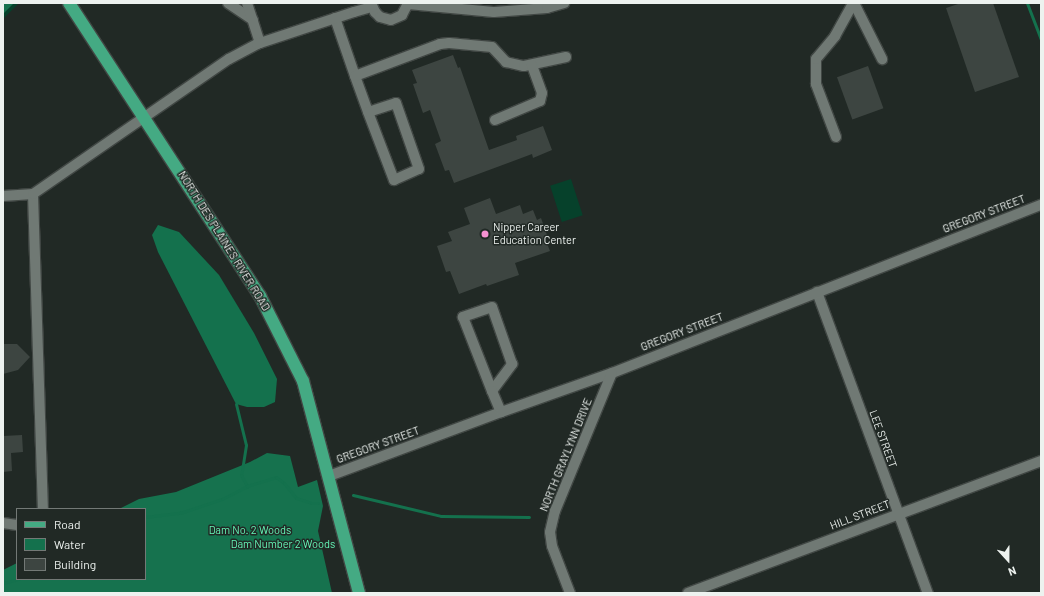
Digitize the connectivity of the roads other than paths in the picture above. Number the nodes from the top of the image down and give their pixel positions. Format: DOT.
graph roads {
  1 [pos="69,3"];
  2 [pos="228,3"];
  3 [pos="247,3"];
  4 [pos="408,3"];
  5 [pos="564,3"];
  6 [pos="853,3"];
  7 [pos="372,5"];
  8 [pos="335,18"];
  9 [pos="253,20"];
  10 [pos="260,43"];
  11 [pos="566,57"];
  12 [pos="882,59"];
  13 [pos="532,65"];
  14 [pos="355,76"];
  15 [pos="368,112"];
  16 [pos="144,116"];
  17 [pos="495,120"];
  18 [pos="836,137"];
  19 [pos="33,194"];
  20 [pos="3,196"];
  21 [pos="1041,205"];
  22 [pos="816,292"];
  23 [pos="612,372"];
  24 [pos="492,390"];
  25 [pos="501,412"];
  26 [pos="1041,461"];
  27 [pos="329,476"];
  28 [pos="43,508"];
  29 [pos="897,514"];
  30 [pos="3,523"];
  31 [pos="16,524"];
  32 [pos="359,593"];
  33 [pos="570,593"];
  34 [pos="688,593"];
  35 [pos="928,593"];
  1 -- 16 [label="main road, NORTH DES PLAINES RIVER ROAD"];
  2 -- 9 [label="street"];
  3 -- 9 [label="street"];
  4 -- 5 [label="street"];
  4 -- 7 [label="street"];
  6 -- 12 [label="street"];
  6 -- 18 [label="street"];
  7 -- 8 [label="street"];
  8 -- 10 [label="street"];
  8 -- 14 [label="street"];
  9 -- 10 [label="street"];
  10 -- 16 [label="street"];
  11 -- 13 [label="street"];
  13 -- 14 [label="street"];
  13 -- 17 [label="street"];
  14 -- 15 [label="street"];
  15 -- 15 [label="street"];
  16 -- 19 [label="street"];
  16 -- 27 [label="main road, NORTH DES PLAINES RIVER ROAD"];
  19 -- 20 [label="street"];
  19 -- 28 [label="street"];
  21 -- 22 [label="street, GREGORY STREET"];
  22 -- 23 [label="street, GREGORY STREET"];
  22 -- 29 [label="street, LEE STREET"];
  23 -- 25 [label="street, GREGORY STREET"];
  23 -- 33 [label="street, NORTH GRAYLYNN DRIVE"];
  24 -- 24 [label="street"];
  24 -- 25 [label="street"];
  25 -- 27 [label="street, GREGORY STREET"];
  26 -- 29 [label="street, HILL STREET"];
  27 -- 32 [label="main road, NORTH DES PLAINES RIVER ROAD"];
  29 -- 34 [label="street, HILL STREET"];
  29 -- 35 [label="street, LEE STREET"];
  30 -- 31 [label="street"];
}
